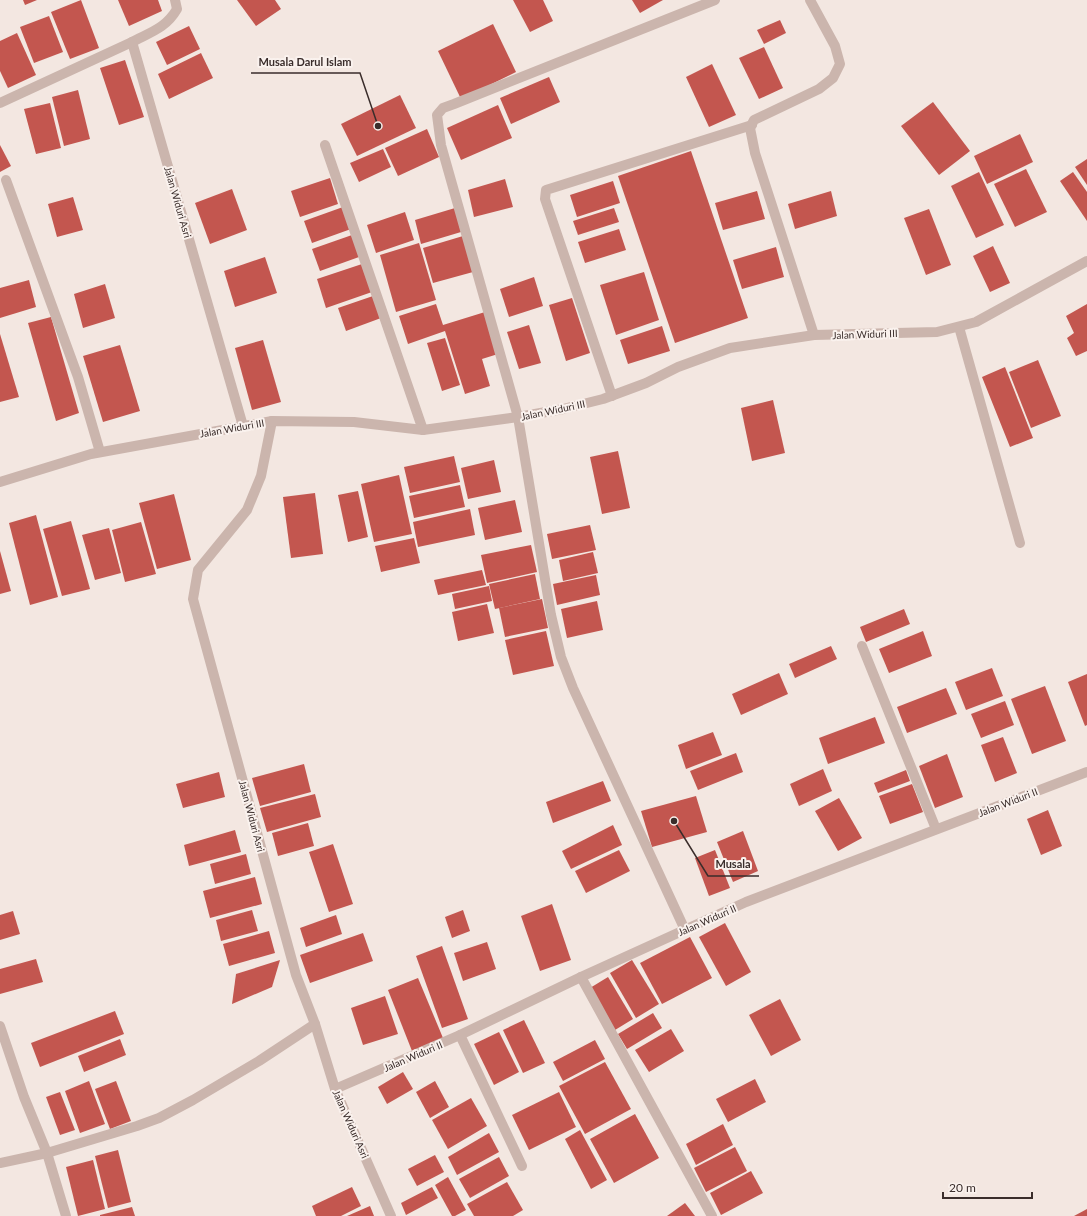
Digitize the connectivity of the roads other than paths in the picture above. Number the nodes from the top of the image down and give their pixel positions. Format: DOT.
graph roads {
  1 [pos="175,0"];
  2 [pos="715,0"];
  3 [pos="810,0"];
  4 [pos="132,42"];
  5 [pos="0,103"];
  6 [pos="752,124"];
  7 [pos="325,145"];
  8 [pos="6,180"];
  9 [pos="1087,261"];
  10 [pos="959,327"];
  11 [pos="814,335"];
  12 [pos="612,396"];
  13 [pos="518,417"];
  14 [pos="272,421"];
  15 [pos="243,426"];
  16 [pos="423,430"];
  17 [pos="100,452"];
  18 [pos="0,482"];
  19 [pos="1020,543"];
  20 [pos="862,646"];
  21 [pos="1087,772"];
  22 [pos="936,829"];
  23 [pos="684,930"];
  24 [pos="581,977"];
  25 [pos="314,1024"];
  26 [pos="0,1026"];
  27 [pos="460,1035"];
  28 [pos="335,1089"];
  29 [pos="47,1153"];
  30 [pos="0,1163"];
  31 [pos="522,1166"];
  32 [pos="66,1216"];
  33 [pos="391,1216"];
  34 [pos="712,1216"];
  1 -- 4 [label="street"];
  2 -- 13 [label="street"];
  3 -- 6 [label="street"];
  4 -- 5 [label="street"];
  4 -- 15 [label="street, Jalan Widuri Asri"];
  6 -- 11 [label="street"];
  6 -- 12 [label="street"];
  7 -- 16 [label="street"];
  8 -- 17 [label="street"];
  9 -- 10 [label="street, Jalan Widuri III"];
  10 -- 11 [label="street, Jalan Widuri III"];
  10 -- 19 [label="street"];
  11 -- 12 [label="street, Jalan Widuri III"];
  12 -- 13 [label="street, Jalan Widuri III"];
  13 -- 16 [label="street, Jalan Widuri III"];
  13 -- 23 [label="street"];
  14 -- 15 [label="street, Jalan Widuri III"];
  14 -- 16 [label="street, Jalan Widuri III"];
  14 -- 25 [label="street, Jalan Widuri Asri"];
  15 -- 17 [label="street, Jalan Widuri III"];
  17 -- 18 [label="street, Jalan Widuri III"];
  20 -- 22 [label="street"];
  21 -- 22 [label="street, Jalan Widuri II"];
  22 -- 23 [label="street, Jalan Widuri II"];
  23 -- 24 [label="street, Jalan Widuri II"];
  24 -- 27 [label="street, Jalan Widuri II"];
  24 -- 34 [label="street"];
  25 -- 28 [label="street, Jalan Widuri Asri"];
  25 -- 29 [label="street"];
  26 -- 29 [label="street"];
  27 -- 28 [label="street, Jalan Widuri II"];
  27 -- 31 [label="street"];
  28 -- 33 [label="street, Jalan Widuri Asri"];
  29 -- 30 [label="street"];
  29 -- 32 [label="street"];
}
